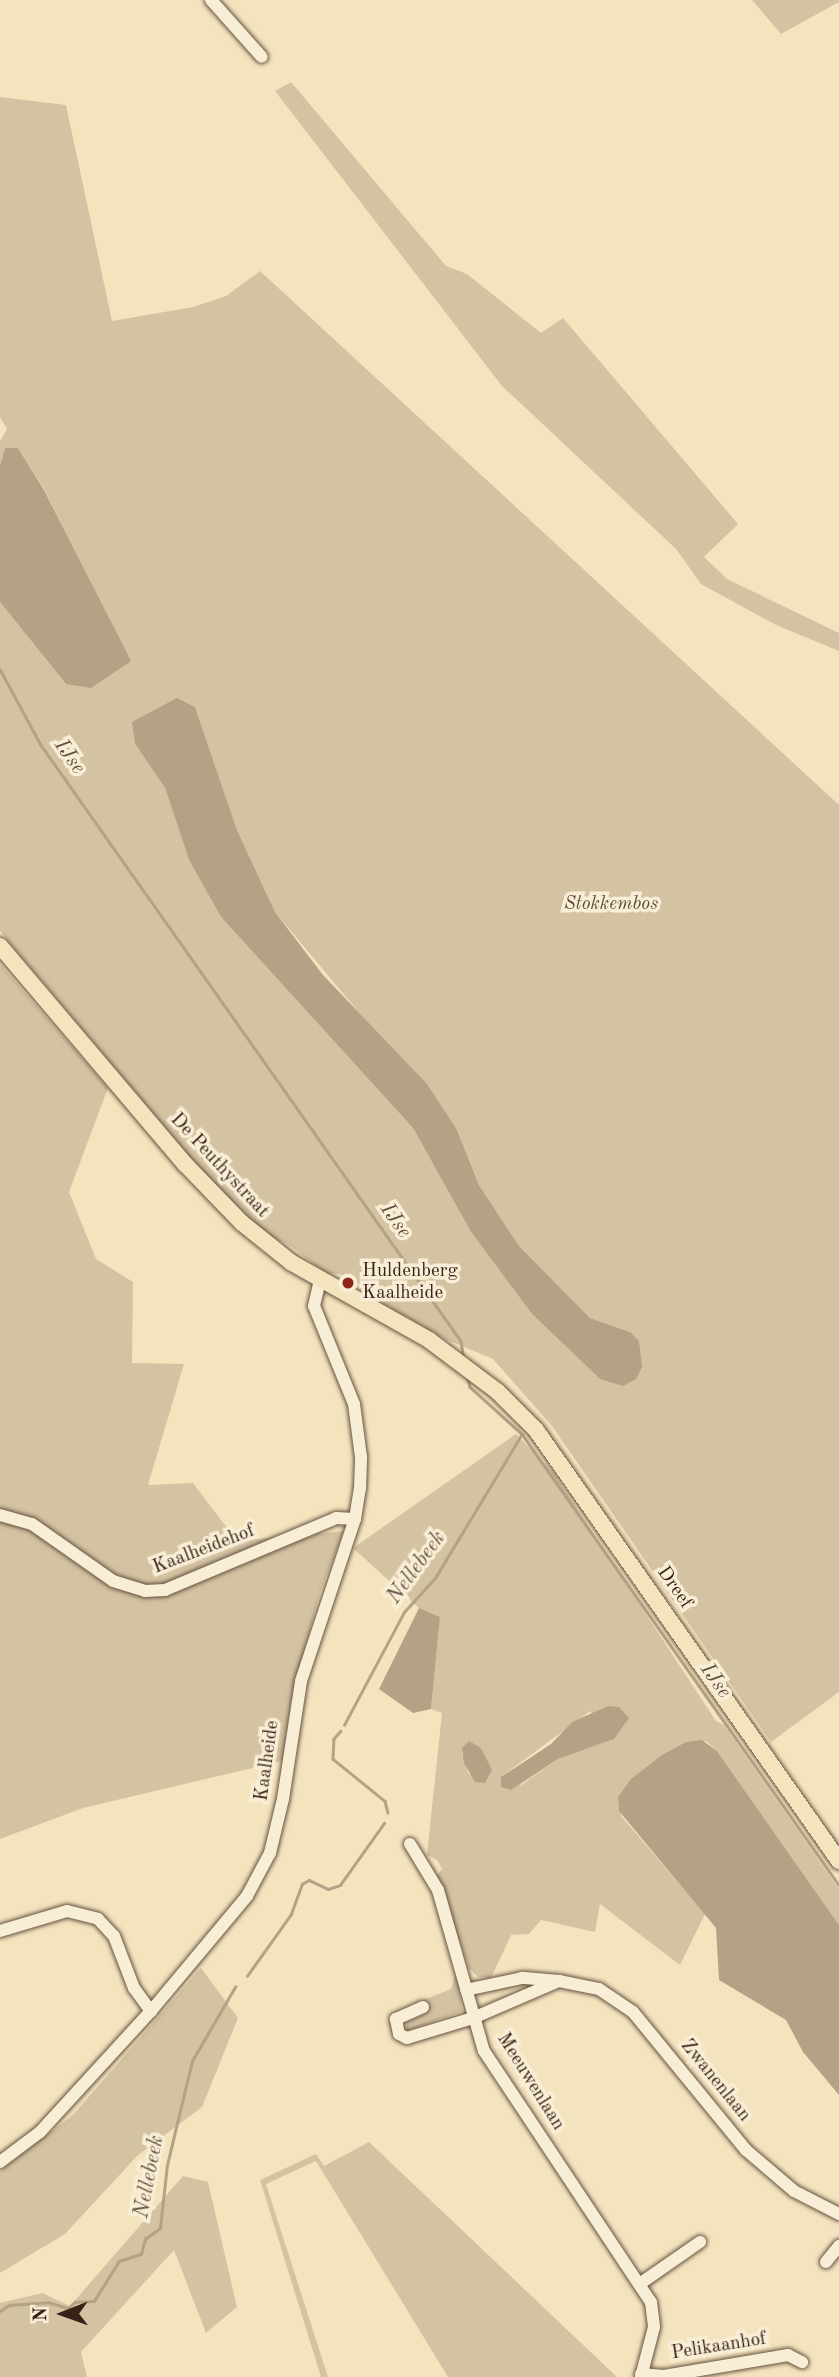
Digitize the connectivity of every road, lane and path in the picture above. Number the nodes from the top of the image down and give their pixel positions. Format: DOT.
graph roads {
  1 [pos="211,0"];
  2 [pos="262,57"];
  3 [pos="0,946"];
  4 [pos="320,1280"];
  5 [pos="454,1358"];
  6 [pos="0,1515"];
  7 [pos="355,1519"];
  8 [pos="410,1844"];
  9 [pos="839,1861"];
  10 [pos="0,1931"];
  11 [pos="559,1981"];
  12 [pos="466,1990"];
  13 [pos="423,2007"];
  14 [pos="151,2011"];
  15 [pos="473,2018"];
  16 [pos="0,2162"];
  17 [pos="839,2214"];
  18 [pos="699,2242"];
  19 [pos="839,2246"];
  20 [pos="827,2262"];
  21 [pos="641,2283"];
  22 [pos="802,2362"];
  23 [pos="641,2376"];
  1 -- 2 [label="street"];
  3 -- 4 [label="main road, De Peuthystraat"];
  4 -- 5 [label="main road, De Peuthystraat"];
  4 -- 7 [label="street, Kaalheide"];
  5 -- 9 [label="main road, Dreef"];
  6 -- 7 [label="street, Kaalheidehof"];
  7 -- 14 [label="street, Kaalheide"];
  8 -- 12 [label="street, Meeuwenlaan"];
  10 -- 14 [label="street"];
  11 -- 12 [label="street, Zwanenlaan"];
  11 -- 15 [label="street"];
  11 -- 17 [label="street, Zwanenlaan"];
  12 -- 15 [label="street, Meeuwenlaan"];
  13 -- 15 [label="street"];
  14 -- 16 [label="street, Kaalheide"];
  15 -- 21 [label="street, Meeuwenlaan"];
  18 -- 21 [label="street"];
  19 -- 20 [label="street"];
  21 -- 23 [label="street, Meeuwenlaan"];
  22 -- 23 [label="street, Pelikaanhof"];
}
